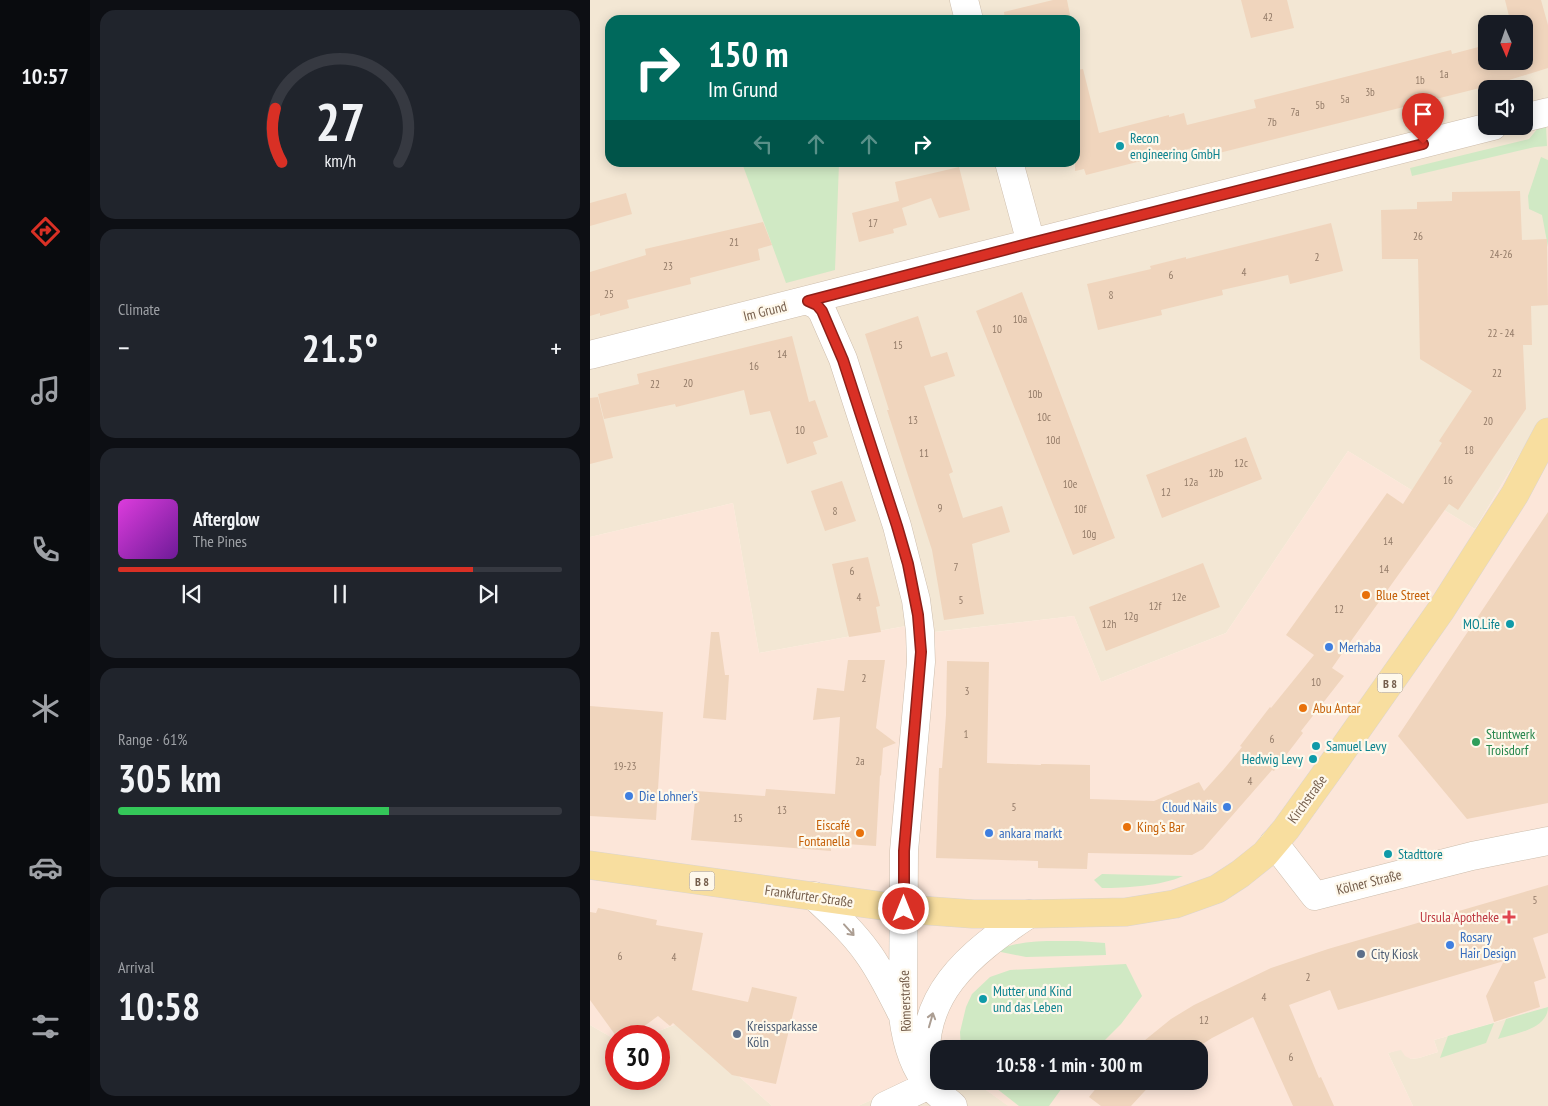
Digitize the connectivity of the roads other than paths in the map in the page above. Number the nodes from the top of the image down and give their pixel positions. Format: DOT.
graph roads {
  1 [pos="964,0"];
  2 [pos="968,15"];
  3 [pos="1548,112"];
  4 [pos="1533,116"];
  5 [pos="1478,130"];
  6 [pos="1010,167"];
  7 [pos="1031,243"];
  8 [pos="808,301"];
  9 [pos="590,355"];
  10 [pos="1548,432"];
  11 [pos="1548,841"];
  12 [pos="1274,843"];
  13 [pos="590,865"];
  14 [pos="814,896"];
  15 [pos="904,909"];
  16 [pos="1029,914"];
  17 [pos="903,1016"];
  18 [pos="929,1085"];
  19 [pos="885,1106"];
  20 [pos="953,1106"];
  1 -- 2 [label="street"];
  3 -- 4 [label="street"];
  5 -- 7 [label="street, Im Grund"];
  6 -- 7 [label="street"];
  7 -- 8 [label="street, Im Grund"];
  8 -- 9 [label="street, Im Grund"];
  8 -- 15 [label="street, Römerstraße"];
  10 -- 12 [label="main road, Kirchstraße / B 8"];
  11 -- 12 [label="street, Kölner Straße"];
  12 -- 16 [label="main road, Kirchstraße / B 8"];
  13 -- 14 [label="main road, Frankfurter Straße / B 8"];
  14 -- 15 [label="main road, Frankfurter Straße / B 8"];
  14 -- 17 [label="street, one-way"];
  15 -- 16 [label="main road, Frankfurter Straße / B 8"];
  15 -- 17 [label="street, Römerstraße"];
  18 -- 16 [label="street, one-way"];
  17 -- 18 [label="street, Römerstraße"];
  18 -- 19 [label="street"];
  18 -- 20 [label="street, Römerstraße"];
}
